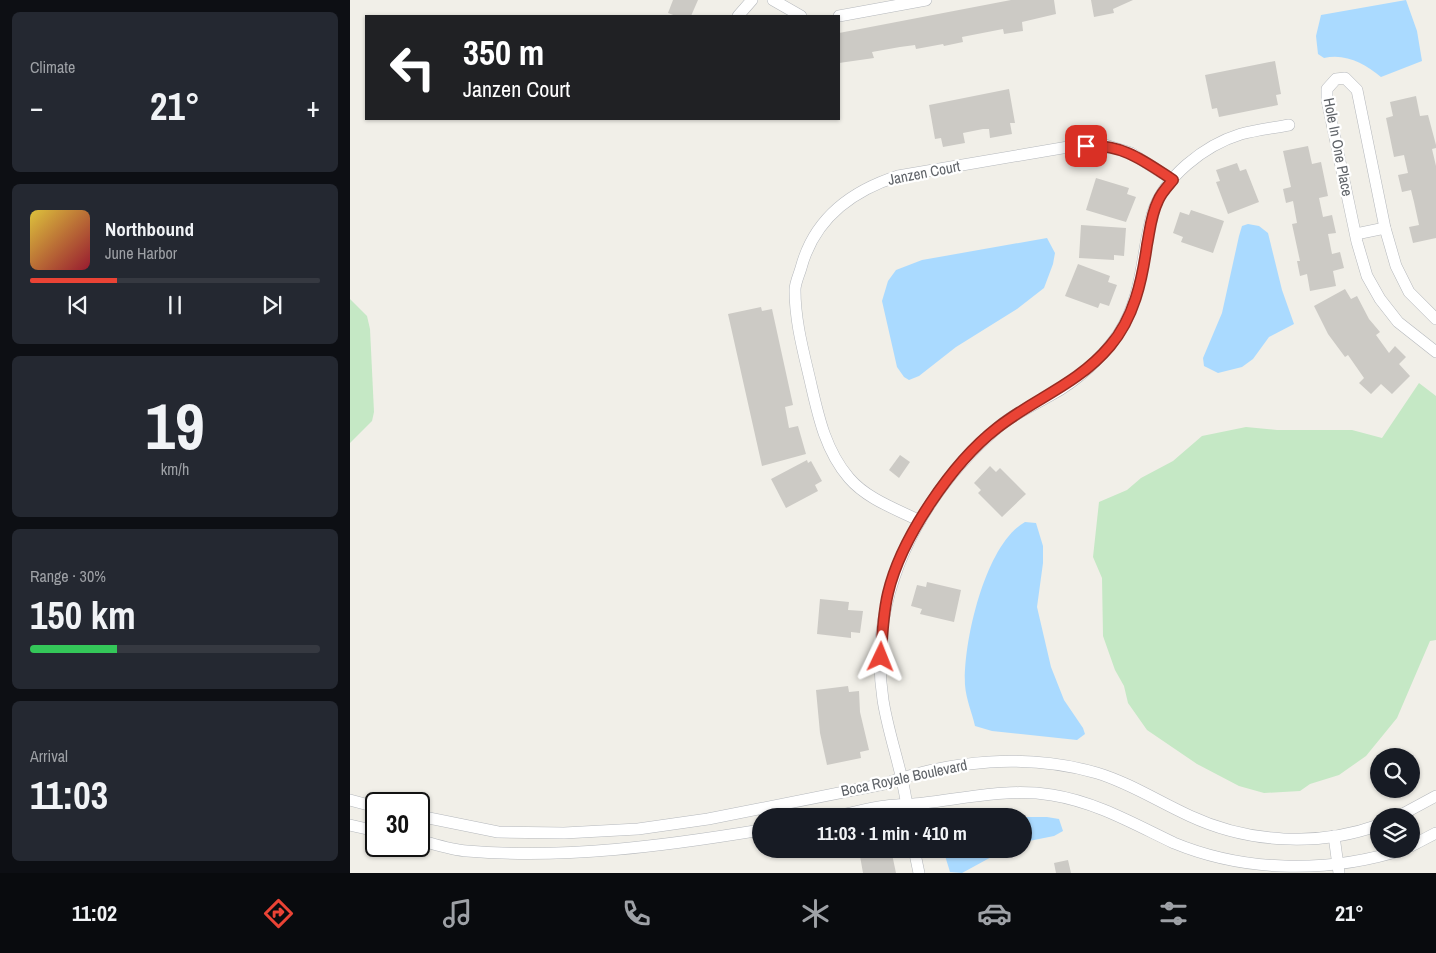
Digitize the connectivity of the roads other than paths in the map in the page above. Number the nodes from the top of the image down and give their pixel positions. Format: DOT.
graph roads {
  1 [pos="752,0"];
  2 [pos="773,0"];
  3 [pos="926,0"];
  4 [pos="739,15"];
  5 [pos="799,15"];
  6 [pos="840,16"];
  7 [pos="1289,125"];
  8 [pos="1173,180"];
  9 [pos="1385,228"];
  10 [pos="1356,234"];
  11 [pos="1436,319"];
  12 [pos="1436,352"];
  13 [pos="920,521"];
  14 [pos="901,778"];
  15 [pos="1436,796"];
  16 [pos="350,800"];
  17 [pos="365,804"];
  18 [pos="907,804"];
  19 [pos="876,808"];
  20 [pos="907,808"];
  21 [pos="1414,808"];
  22 [pos="430,818"];
  23 [pos="350,824"];
  24 [pos="1370,827"];
  25 [pos="365,828"];
  26 [pos="752,832"];
  27 [pos="1436,833"];
  28 [pos="1334,836"];
  29 [pos="1420,841"];
  30 [pos="430,843"];
  31 [pos="916,858"];
  32 [pos="1378,858"];
  33 [pos="1338,870"];
  34 [pos="919,873"];
  1 -- 4 [label="street"];
  2 -- 5 [label="street"];
  3 -- 6 [label="street"];
  7 -- 8 [label="street"];
  8 -- 13 [label="street"];
  8 -- 13 [label="street, Janzen Court"];
  9 -- 10 [label="street"];
  9 -- 10 [label="street, Hole In One Place"];
  9 -- 11 [label="street, Hole In One Place"];
  10 -- 12 [label="street, Hole In One Place"];
  13 -- 14 [label="street"];
  14 -- 18 [label="street"];
  14 -- 22 [label="street, Boca Royale Boulevard"];
  14 -- 28 [label="street, Boca Royale Boulevard"];
  15 -- 21 [label="street"];
  16 -- 17 [label="street"];
  18 -- 19 [label="street, Boca Royale Boulevard"];
  18 -- 20 [label="street"];
  18 -- 33 [label="street, Boca Royale Boulevard"];
  23 -- 25 [label="street"];
  24 -- 28 [label="street, Boca Royale Boulevard"];
  26 -- 30 [label="street"];
  27 -- 29 [label="street"];
  28 -- 33 [label="street"];
  31 -- 34 [label="street"];
  32 -- 33 [label="street, Boca Royale Boulevard"];
}
